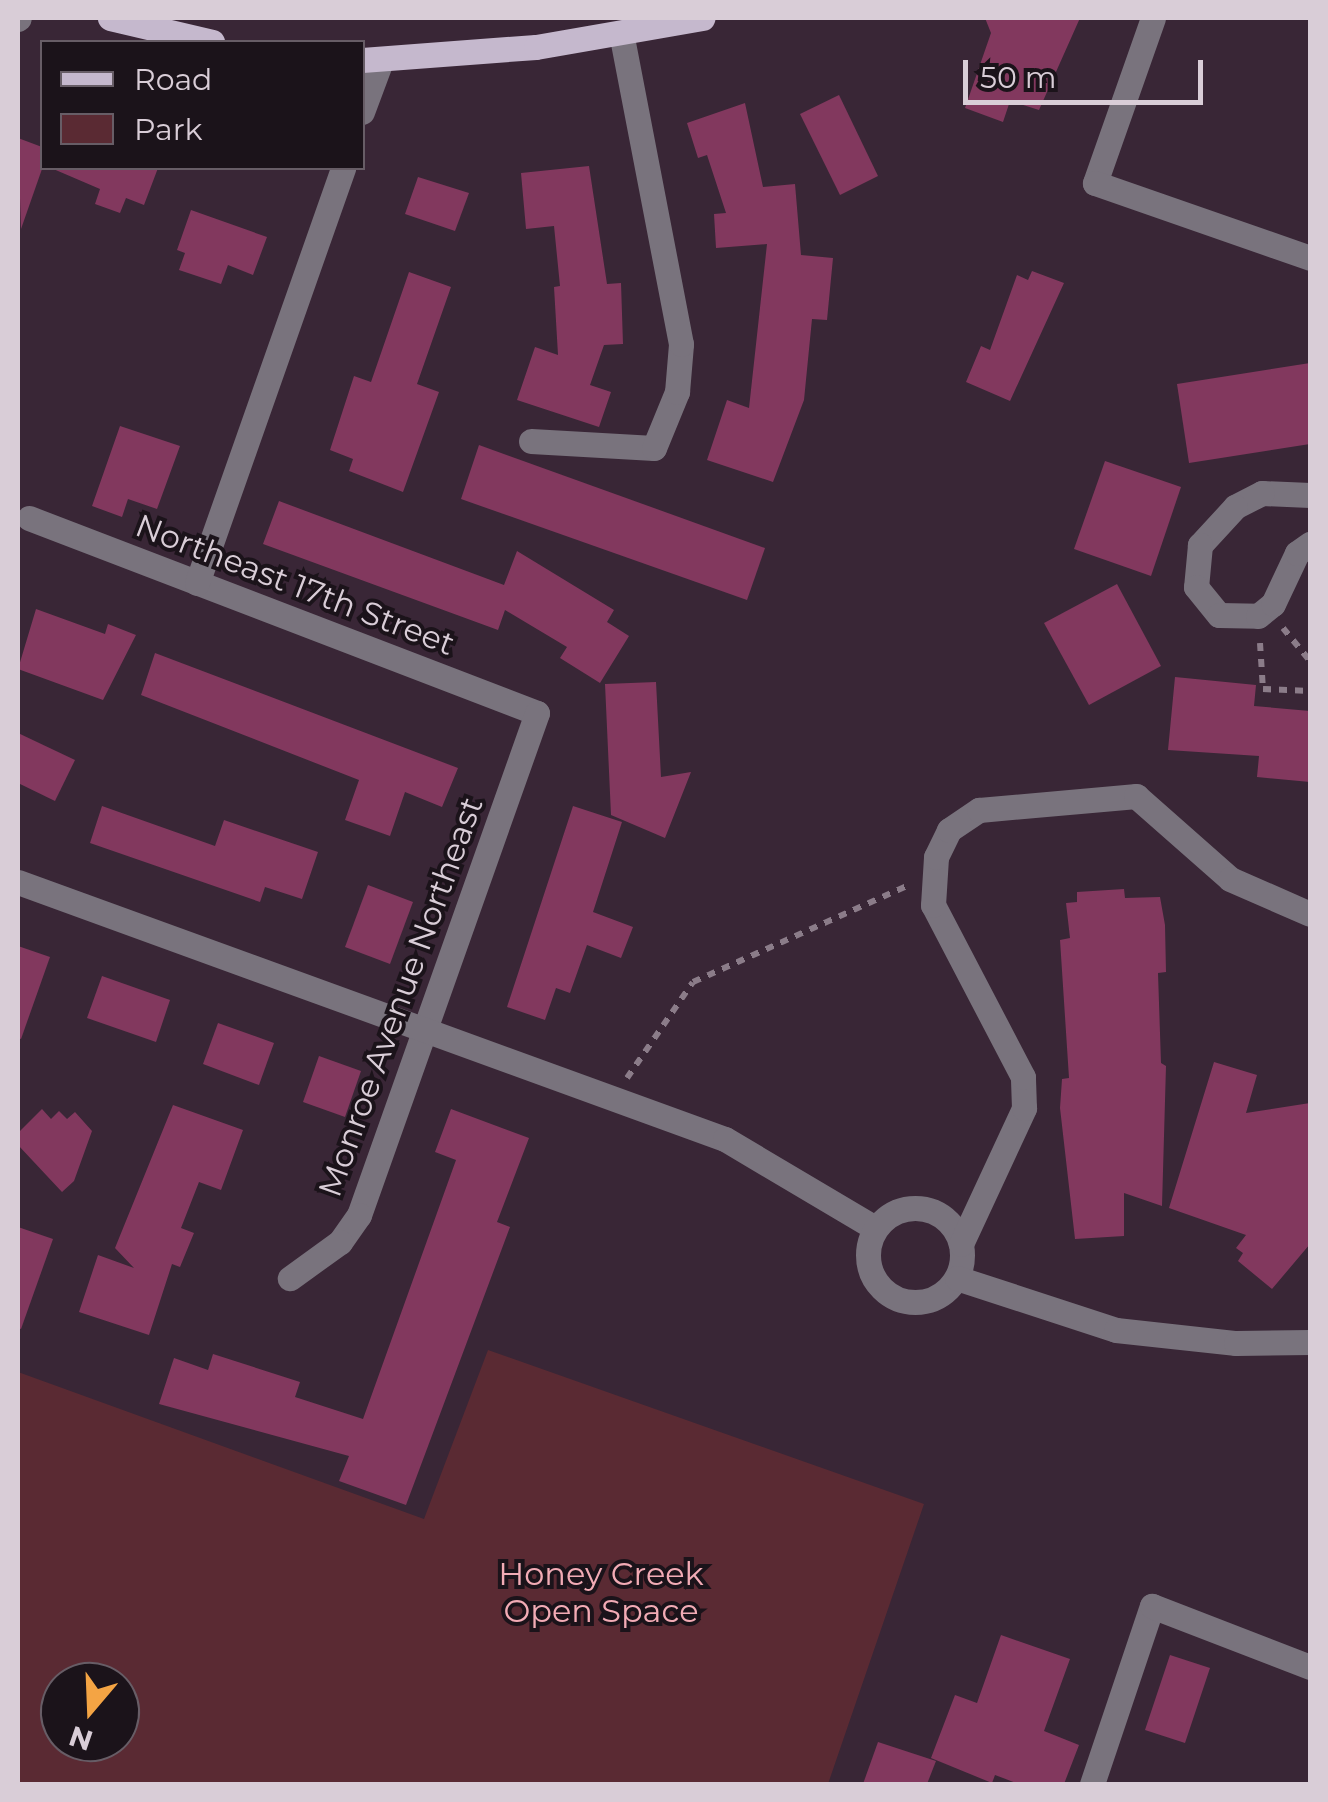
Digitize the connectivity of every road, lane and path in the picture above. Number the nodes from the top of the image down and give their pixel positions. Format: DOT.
graph roads {
  1 [pos="110,18"];
  2 [pos="1153,18"];
  3 [pos="695,19"];
  4 [pos="622,33"];
  5 [pos="204,40"];
  6 [pos="372,61"];
  7 [pos="365,97"];
  8 [pos="342,170"];
  9 [pos="1310,258"];
  10 [pos="531,441"];
  11 [pos="1310,495"];
  12 [pos="28,518"];
  13 [pos="1310,544"];
  14 [pos="196,583"];
  15 [pos="1262,612"];
  16 [pos="1310,661"];
  17 [pos="1310,690"];
  18 [pos="538,713"];
  19 [pos="932,879"];
  20 [pos="18,882"];
  21 [pos="1310,914"];
  22 [pos="428,1032"];
  23 [pos="615,1096"];
  24 [pos="875,1228"];
  25 [pos="961,1244"];
  26 [pos="290,1278"];
  27 [pos="956,1278"];
  28 [pos="1310,1342"];
  29 [pos="1310,1667"];
  30 [pos="1092,1784"];
  1 -- 5 [label="main road"];
  2 -- 9 [label="street"];
  3 -- 4 [label="main road"];
  4 -- 6 [label="main road"];
  4 -- 10 [label="street"];
  6 -- 7 [label="street"];
  8 -- 14 [label="street"];
  11 -- 15 [label="street"];
  12 -- 14 [label="street, Northeast 17th Street"];
  13 -- 15 [label="street"];
  14 -- 18 [label="street, Northeast 17th Street"];
  15 -- 16 [label="path"];
  15 -- 17 [label="path"];
  18 -- 22 [label="street, Monroe Avenue Northeast"];
  19 -- 21 [label="street"];
  19 -- 23 [label="path"];
  19 -- 25 [label="street"];
  20 -- 22 [label="street"];
  22 -- 23 [label="street"];
  22 -- 26 [label="street, Monroe Avenue Northeast"];
  23 -- 24 [label="street"];
  24 -- 25 [label="street"];
  24 -- 27 [label="street"];
  25 -- 27 [label="street"];
  27 -- 28 [label="street"];
  29 -- 30 [label="street"];
}
